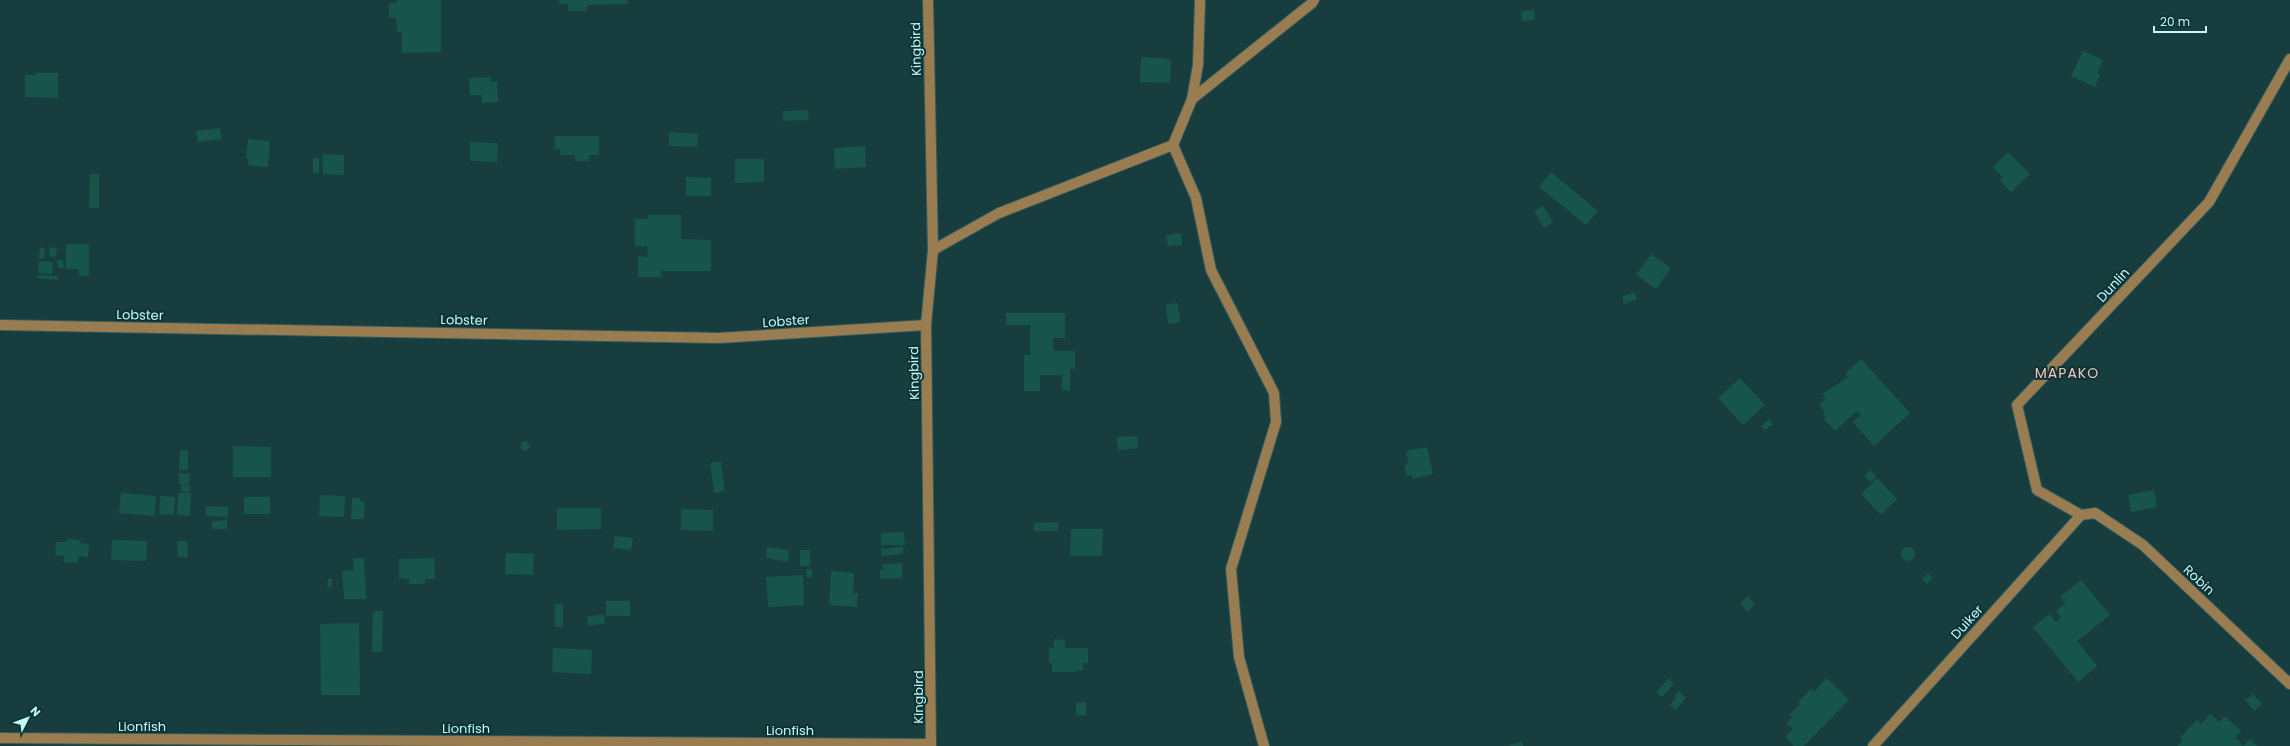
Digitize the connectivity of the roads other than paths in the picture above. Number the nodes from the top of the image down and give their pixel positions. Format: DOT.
graph roads {
  1 [pos="928,0"];
  2 [pos="1200,0"];
  3 [pos="1314,0"];
  4 [pos="2290,59"];
  5 [pos="1192,99"];
  6 [pos="1173,145"];
  7 [pos="933,250"];
  8 [pos="0,325"];
  9 [pos="926,325"];
  10 [pos="2081,515"];
  11 [pos="2290,684"];
  12 [pos="0,738"];
  13 [pos="569,744"];
  14 [pos="931,745"];
  15 [pos="1264,746"];
  16 [pos="1873,746"];
  1 -- 7 [label="street, Kingbird"];
  2 -- 5 [label="street"];
  3 -- 5 [label="street"];
  4 -- 10 [label="street, Dunlin"];
  5 -- 6 [label="street"];
  6 -- 7 [label="street"];
  6 -- 15 [label="street"];
  7 -- 9 [label="street, Kingbird"];
  8 -- 9 [label="street, Lobster"];
  9 -- 14 [label="street, Kingbird"];
  10 -- 11 [label="street, Robin"];
  10 -- 16 [label="street, Duiker"];
  12 -- 13 [label="street, Lionfish"];
  13 -- 14 [label="street, Lionfish"];
}
